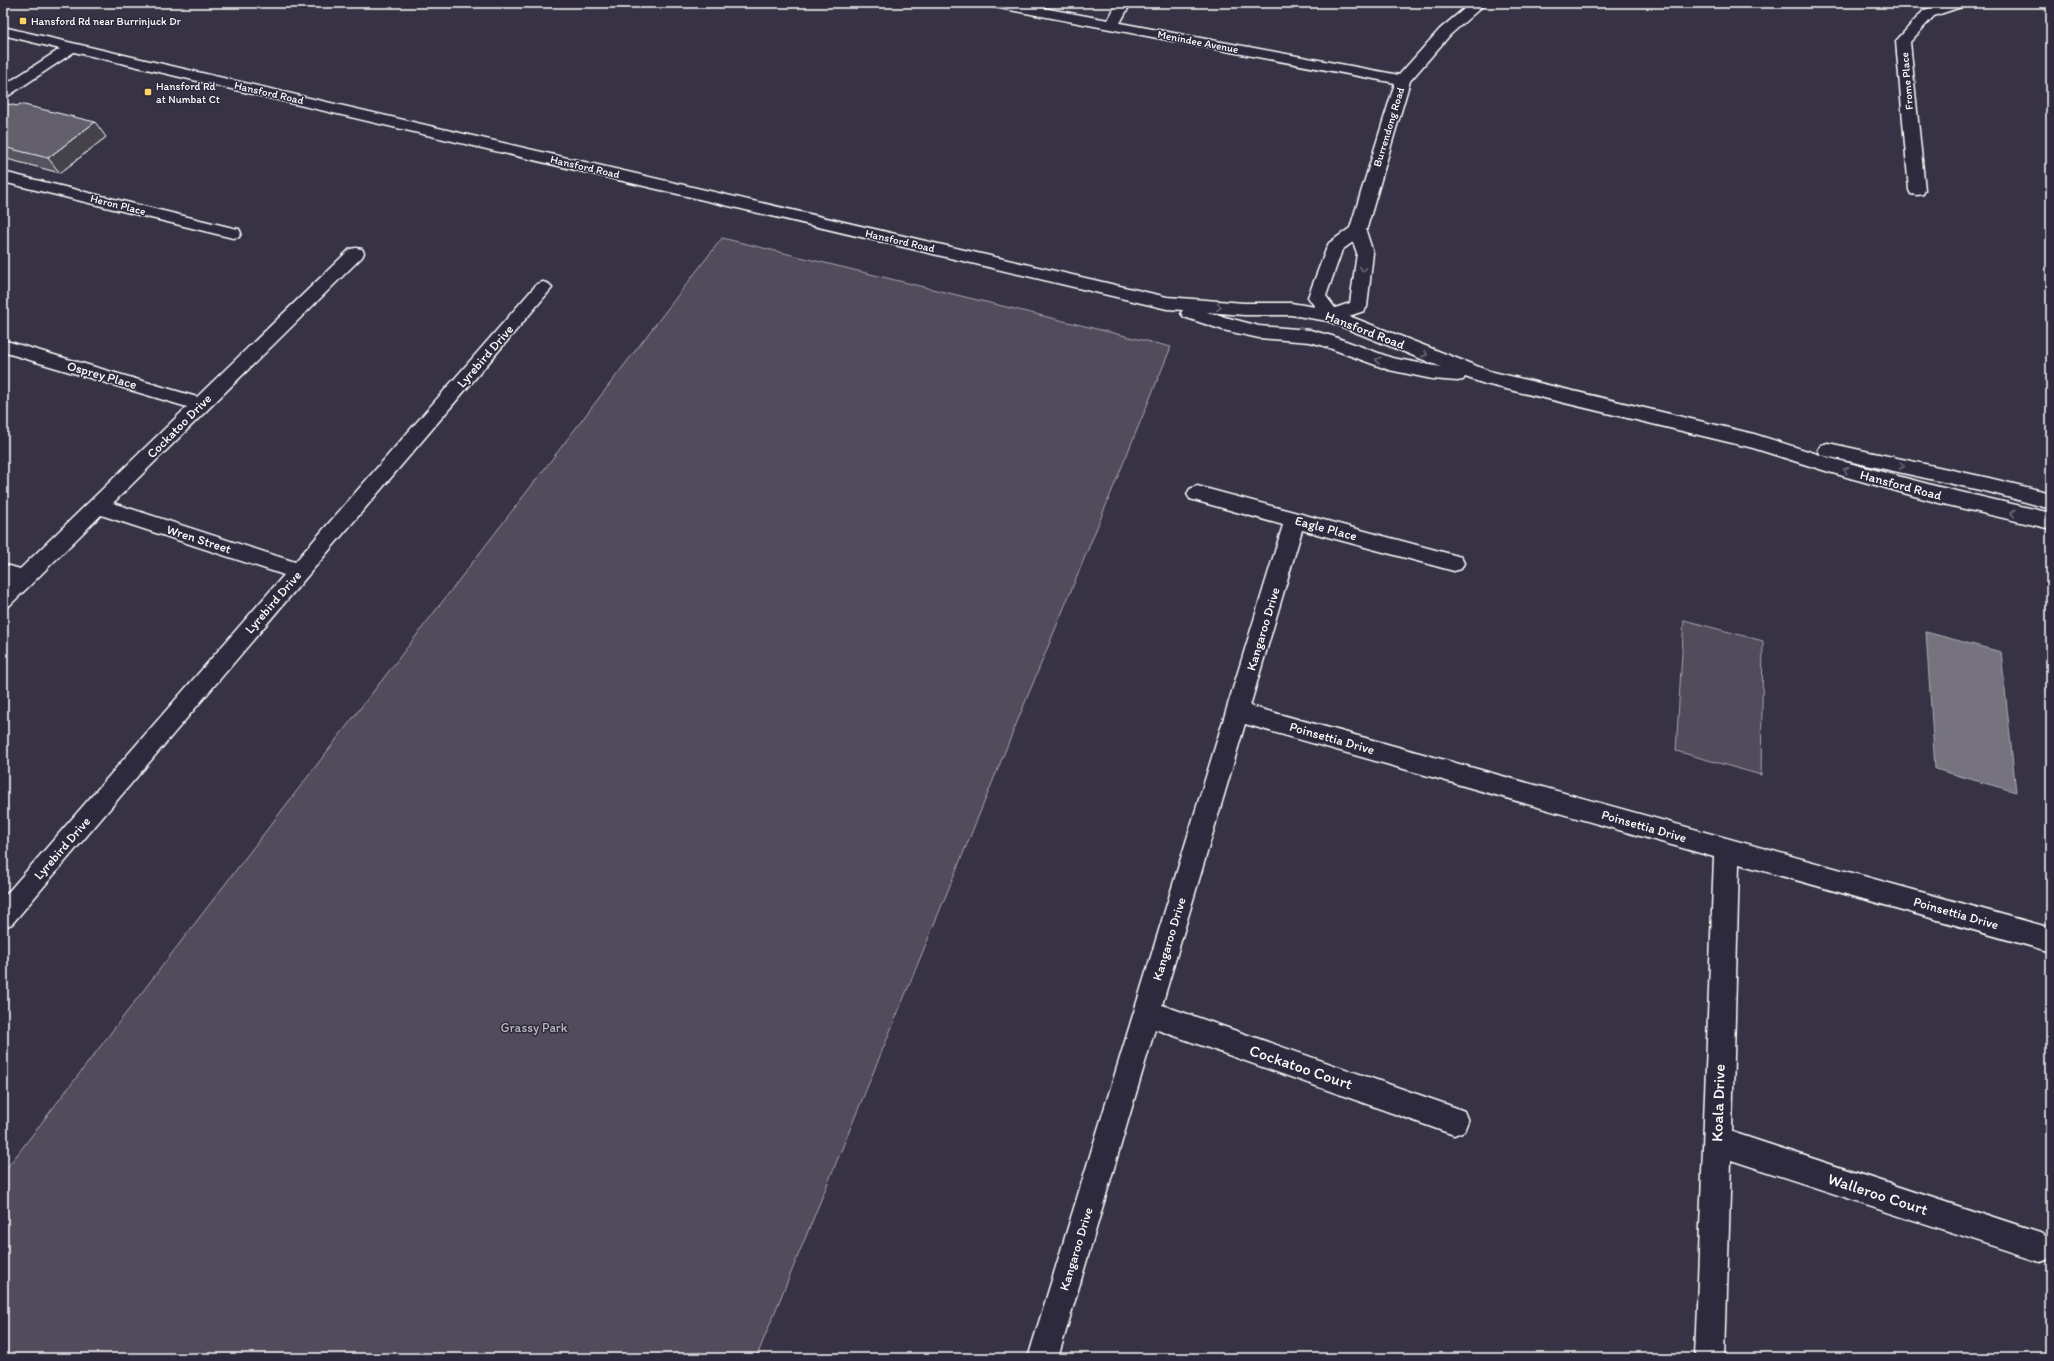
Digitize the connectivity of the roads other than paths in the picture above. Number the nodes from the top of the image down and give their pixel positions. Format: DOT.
graph roads {
  1 [pos="994,3"];
  2 [pos="1124,3"];
  3 [pos="1479,3"];
  4 [pos="1959,3"];
  5 [pos="1112,25"];
  6 [pos="3,31"];
  7 [pos="72,47"];
  8 [pos="1403,80"];
  9 [pos="3,93"];
  10 [pos="3,177"];
  11 [pos="1917,190"];
  12 [pos="1358,231"];
  13 [pos="233,233"];
  14 [pos="356,253"];
  15 [pos="543,288"];
  16 [pos="1167,303"];
  17 [pos="1331,315"];
  18 [pos="1323,339"];
  19 [pos="3,346"];
  20 [pos="1486,377"];
  21 [pos="201,404"];
  22 [pos="1754,441"];
  23 [pos="1197,494"];
  24 [pos="2051,501"];
  25 [pos="98,506"];
  26 [pos="1295,520"];
  27 [pos="2051,521"];
  28 [pos="1454,562"];
  29 [pos="3,572"];
  30 [pos="299,572"];
  31 [pos="24,579"];
  32 [pos="3,599"];
  33 [pos="1238,712"];
  34 [pos="1726,848"];
  35 [pos="3,916"];
  36 [pos="2051,940"];
  37 [pos="1147,1013"];
  38 [pos="1454,1121"];
  39 [pos="1716,1141"];
  40 [pos="2040,1247"];
  41 [pos="1043,1358"];
  42 [pos="1710,1358"];
  1 -- 5 [label="street, Menindee Avenue"];
  2 -- 5 [label="street"];
  3 -- 8 [label="street, Burrendong Road"];
  4 -- 11 [label="street, Frome Place"];
  5 -- 8 [label="street, Menindee Avenue"];
  6 -- 7 [label="street, Hansford Road"];
  7 -- 9 [label="street"];
  7 -- 16 [label="street, Hansford Road"];
  8 -- 12 [label="street, Burrendong Road"];
  10 -- 13 [label="street, Heron Place"];
  12 -- 17 [label="street"];
  12 -- 17 [label="street, one-way"];
  14 -- 21 [label="street, Cockatoo Drive"];
  15 -- 30 [label="street, Lyrebird Drive"];
  16 -- 17 [label="street, Hansford Road, one-way"];
  16 -- 18 [label="street, Hansford Road"];
  17 -- 18 [label="street"];
  17 -- 20 [label="street, Hansford Road, one-way"];
  20 -- 18 [label="street, Hansford Road, one-way"];
  19 -- 21 [label="street, Osprey Place"];
  20 -- 22 [label="street, Hansford Road"];
  21 -- 25 [label="street, Cockatoo Drive"];
  22 -- 24 [label="street, Hansford Road, one-way"];
  27 -- 22 [label="street, Hansford Road, one-way"];
  23 -- 26 [label="street, Eagle Place"];
  25 -- 30 [label="street, Wren Street"];
  25 -- 31 [label="street, Cockatoo Drive"];
  26 -- 28 [label="street, Eagle Place"];
  26 -- 33 [label="street, Kangaroo Drive"];
  29 -- 31 [label="street"];
  30 -- 35 [label="street, Lyrebird Drive"];
  31 -- 32 [label="street, Cockatoo Drive"];
  33 -- 34 [label="street, Poinsettia Drive"];
  33 -- 37 [label="street, Kangaroo Drive"];
  34 -- 36 [label="street, Poinsettia Drive"];
  34 -- 39 [label="street, Koala Drive"];
  37 -- 38 [label="street, Cockatoo Court"];
  37 -- 41 [label="street, Kangaroo Drive"];
  39 -- 40 [label="street, Walleroo Court"];
  39 -- 42 [label="street, Koala Drive"];
}
